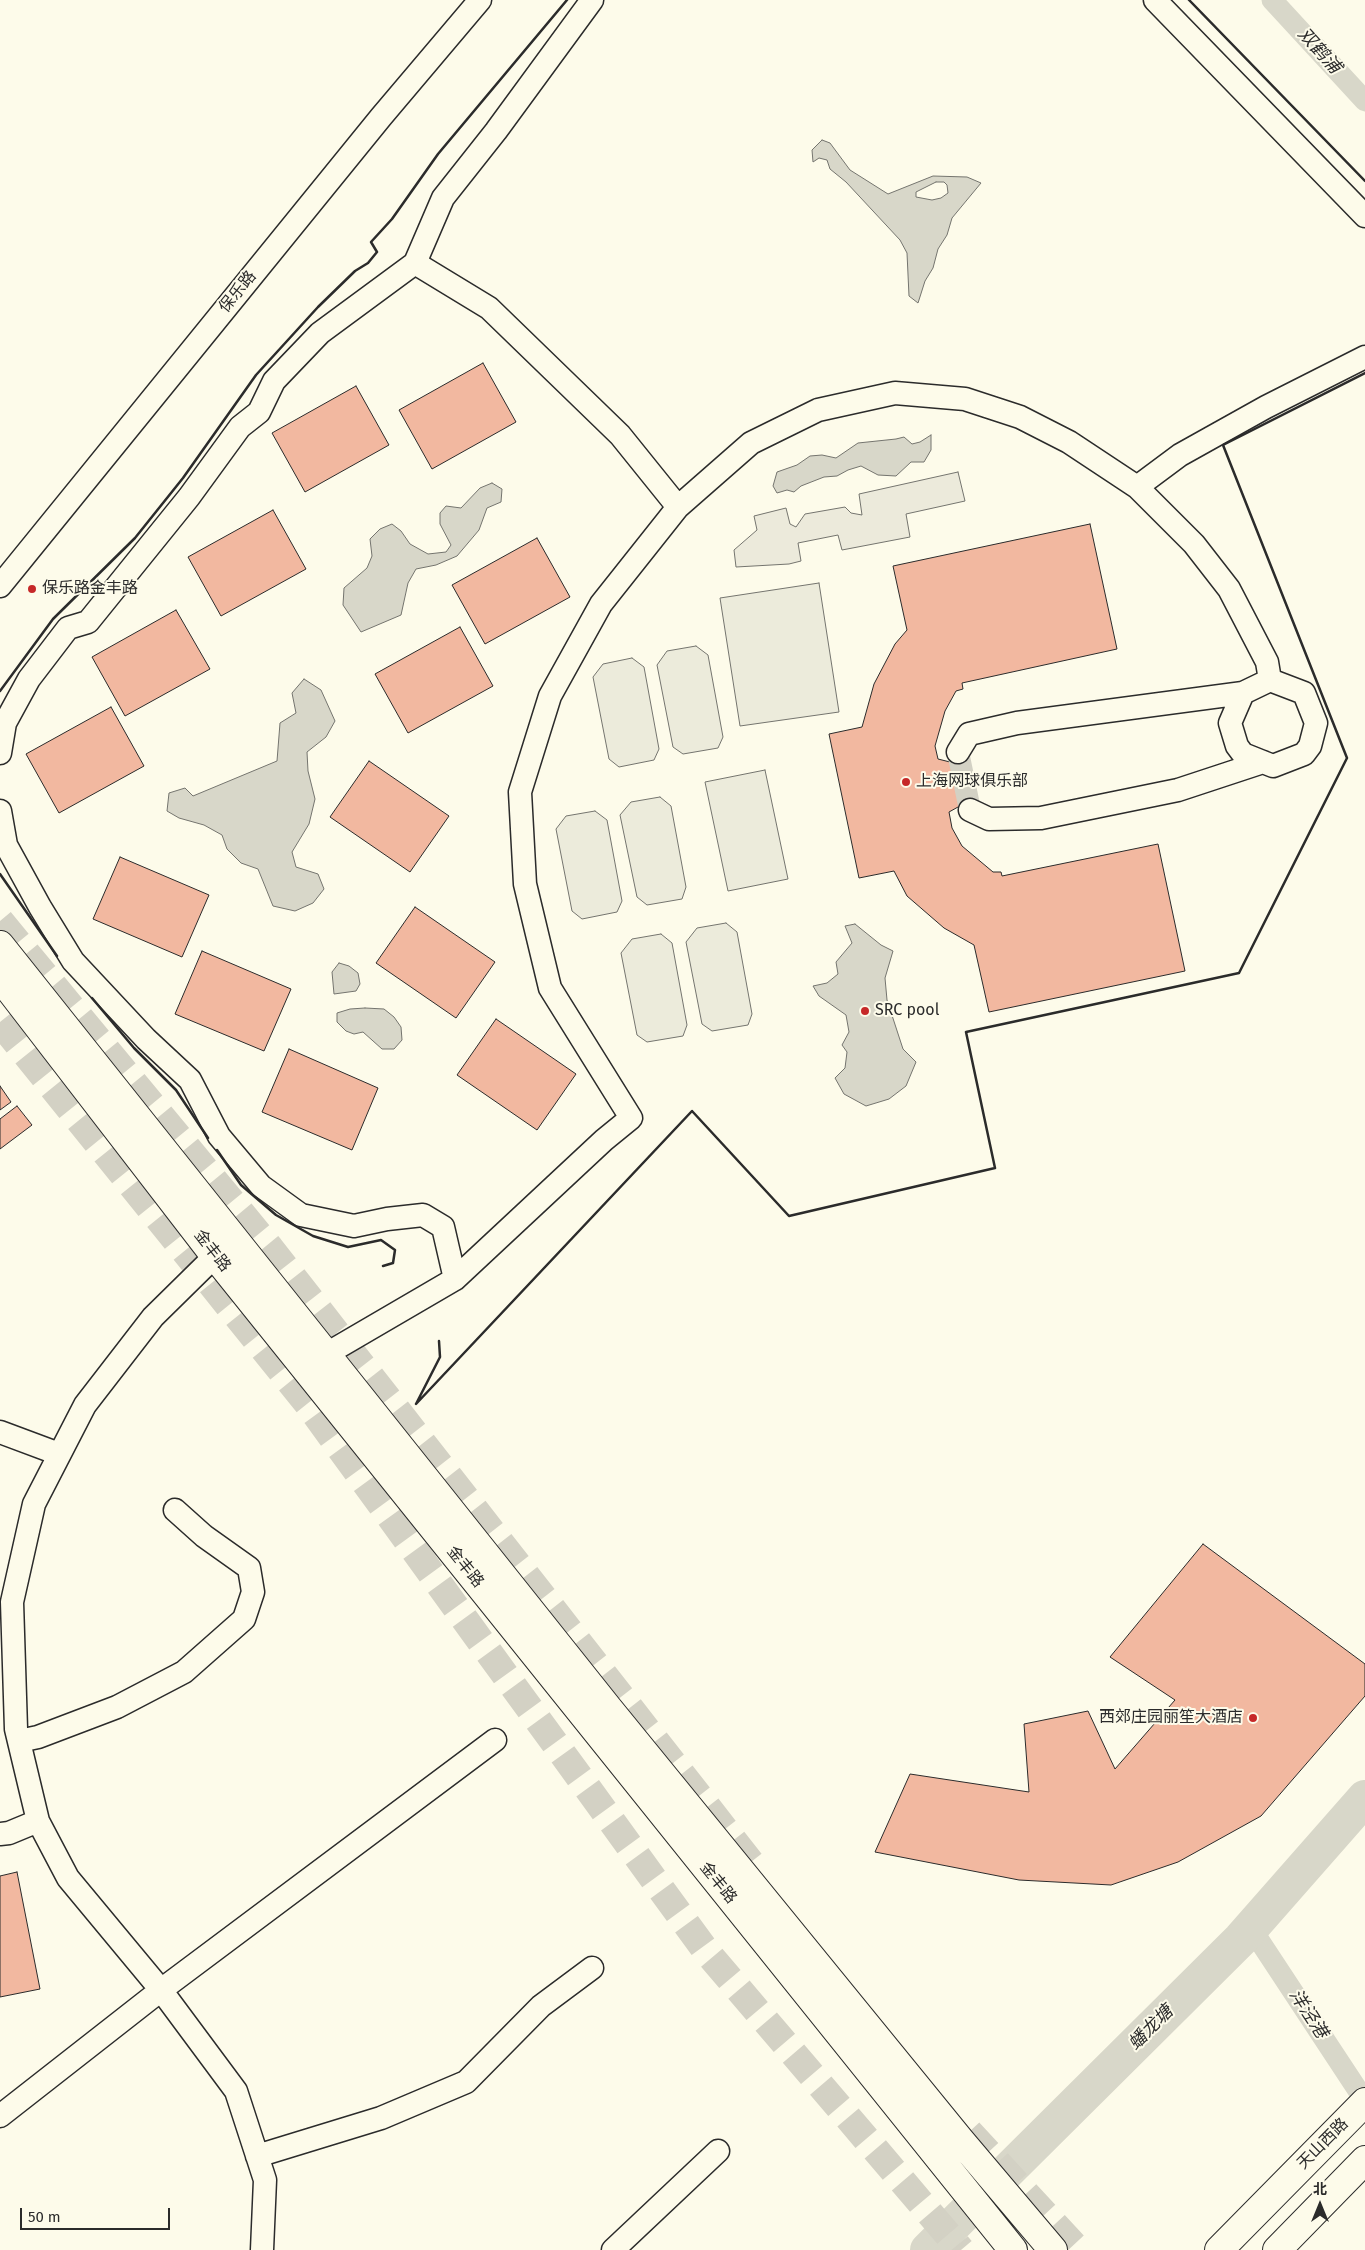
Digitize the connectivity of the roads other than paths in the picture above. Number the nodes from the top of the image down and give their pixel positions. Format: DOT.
graph roads {
  1 [pos="480,0"];
  2 [pos="592,0"];
  3 [pos="1155,0"];
  4 [pos="1365,216"];
  5 [pos="416,263"];
  6 [pos="1365,357"];
  7 [pos="1137,487"];
  8 [pos="678,507"];
  9 [pos="0,586"];
  10 [pos="1270,680"];
  11 [pos="1243,693"];
  12 [pos="958,752"];
  13 [pos="0,753"];
  14 [pos="1263,762"];
  15 [pos="970,810"];
  16 [pos="0,811"];
  17 [pos="0,945"];
  18 [pos="0,977"];
  19 [pos="215,1256"];
  20 [pos="455,1279"];
  21 [pos="314,1361"];
  22 [pos="0,1432"];
  23 [pos="59,1454"];
  24 [pos="176,1510"];
  25 [pos="7,1689"];
  26 [pos="495,1740"];
  27 [pos="19,1741"];
  28 [pos="38,1821"];
  29 [pos="0,1834"];
  30 [pos="592,1968"];
  31 [pos="160,1990"];
  32 [pos="1365,2102"];
  33 [pos="0,2116"];
  34 [pos="718,2151"];
  35 [pos="258,2156"];
  36 [pos="1365,2160"];
  37 [pos="1047,2243"];
  38 [pos="262,2250"];
  39 [pos="613,2250"];
  40 [pos="1013,2250"];
  41 [pos="1219,2250"];
  42 [pos="1277,2250"];
  1 -- 9 [label="street, 保乐路"];
  2 -- 5 [label="street"];
  3 -- 4 [label="street"];
  5 -- 8 [label="street"];
  5 -- 13 [label="street"];
  6 -- 7 [label="street"];
  7 -- 8 [label="street"];
  7 -- 10 [label="street"];
  8 -- 20 [label="street"];
  10 -- 11 [label="street"];
  10 -- 14 [label="street"];
  11 -- 12 [label="street"];
  11 -- 14 [label="street"];
  14 -- 15 [label="street"];
  16 -- 20 [label="street"];
  17 -- 21 [label="main road"];
  18 -- 19 [label="main road, 金丰路"];
  19 -- 21 [label="main road, 金丰路"];
  19 -- 23 [label="street"];
  20 -- 21 [label="street"];
  21 -- 37 [label="main road"];
  21 -- 40 [label="main road, 金丰路"];
  22 -- 23 [label="street"];
  23 -- 25 [label="street"];
  24 -- 27 [label="street"];
  25 -- 27 [label="street"];
  26 -- 31 [label="street"];
  27 -- 28 [label="street"];
  28 -- 29 [label="street"];
  28 -- 31 [label="street"];
  30 -- 35 [label="street"];
  31 -- 33 [label="street"];
  31 -- 35 [label="street"];
  32 -- 41 [label="main road, 天山西路"];
  34 -- 39 [label="street"];
  35 -- 38 [label="street"];
  36 -- 42 [label="main road"];
}
